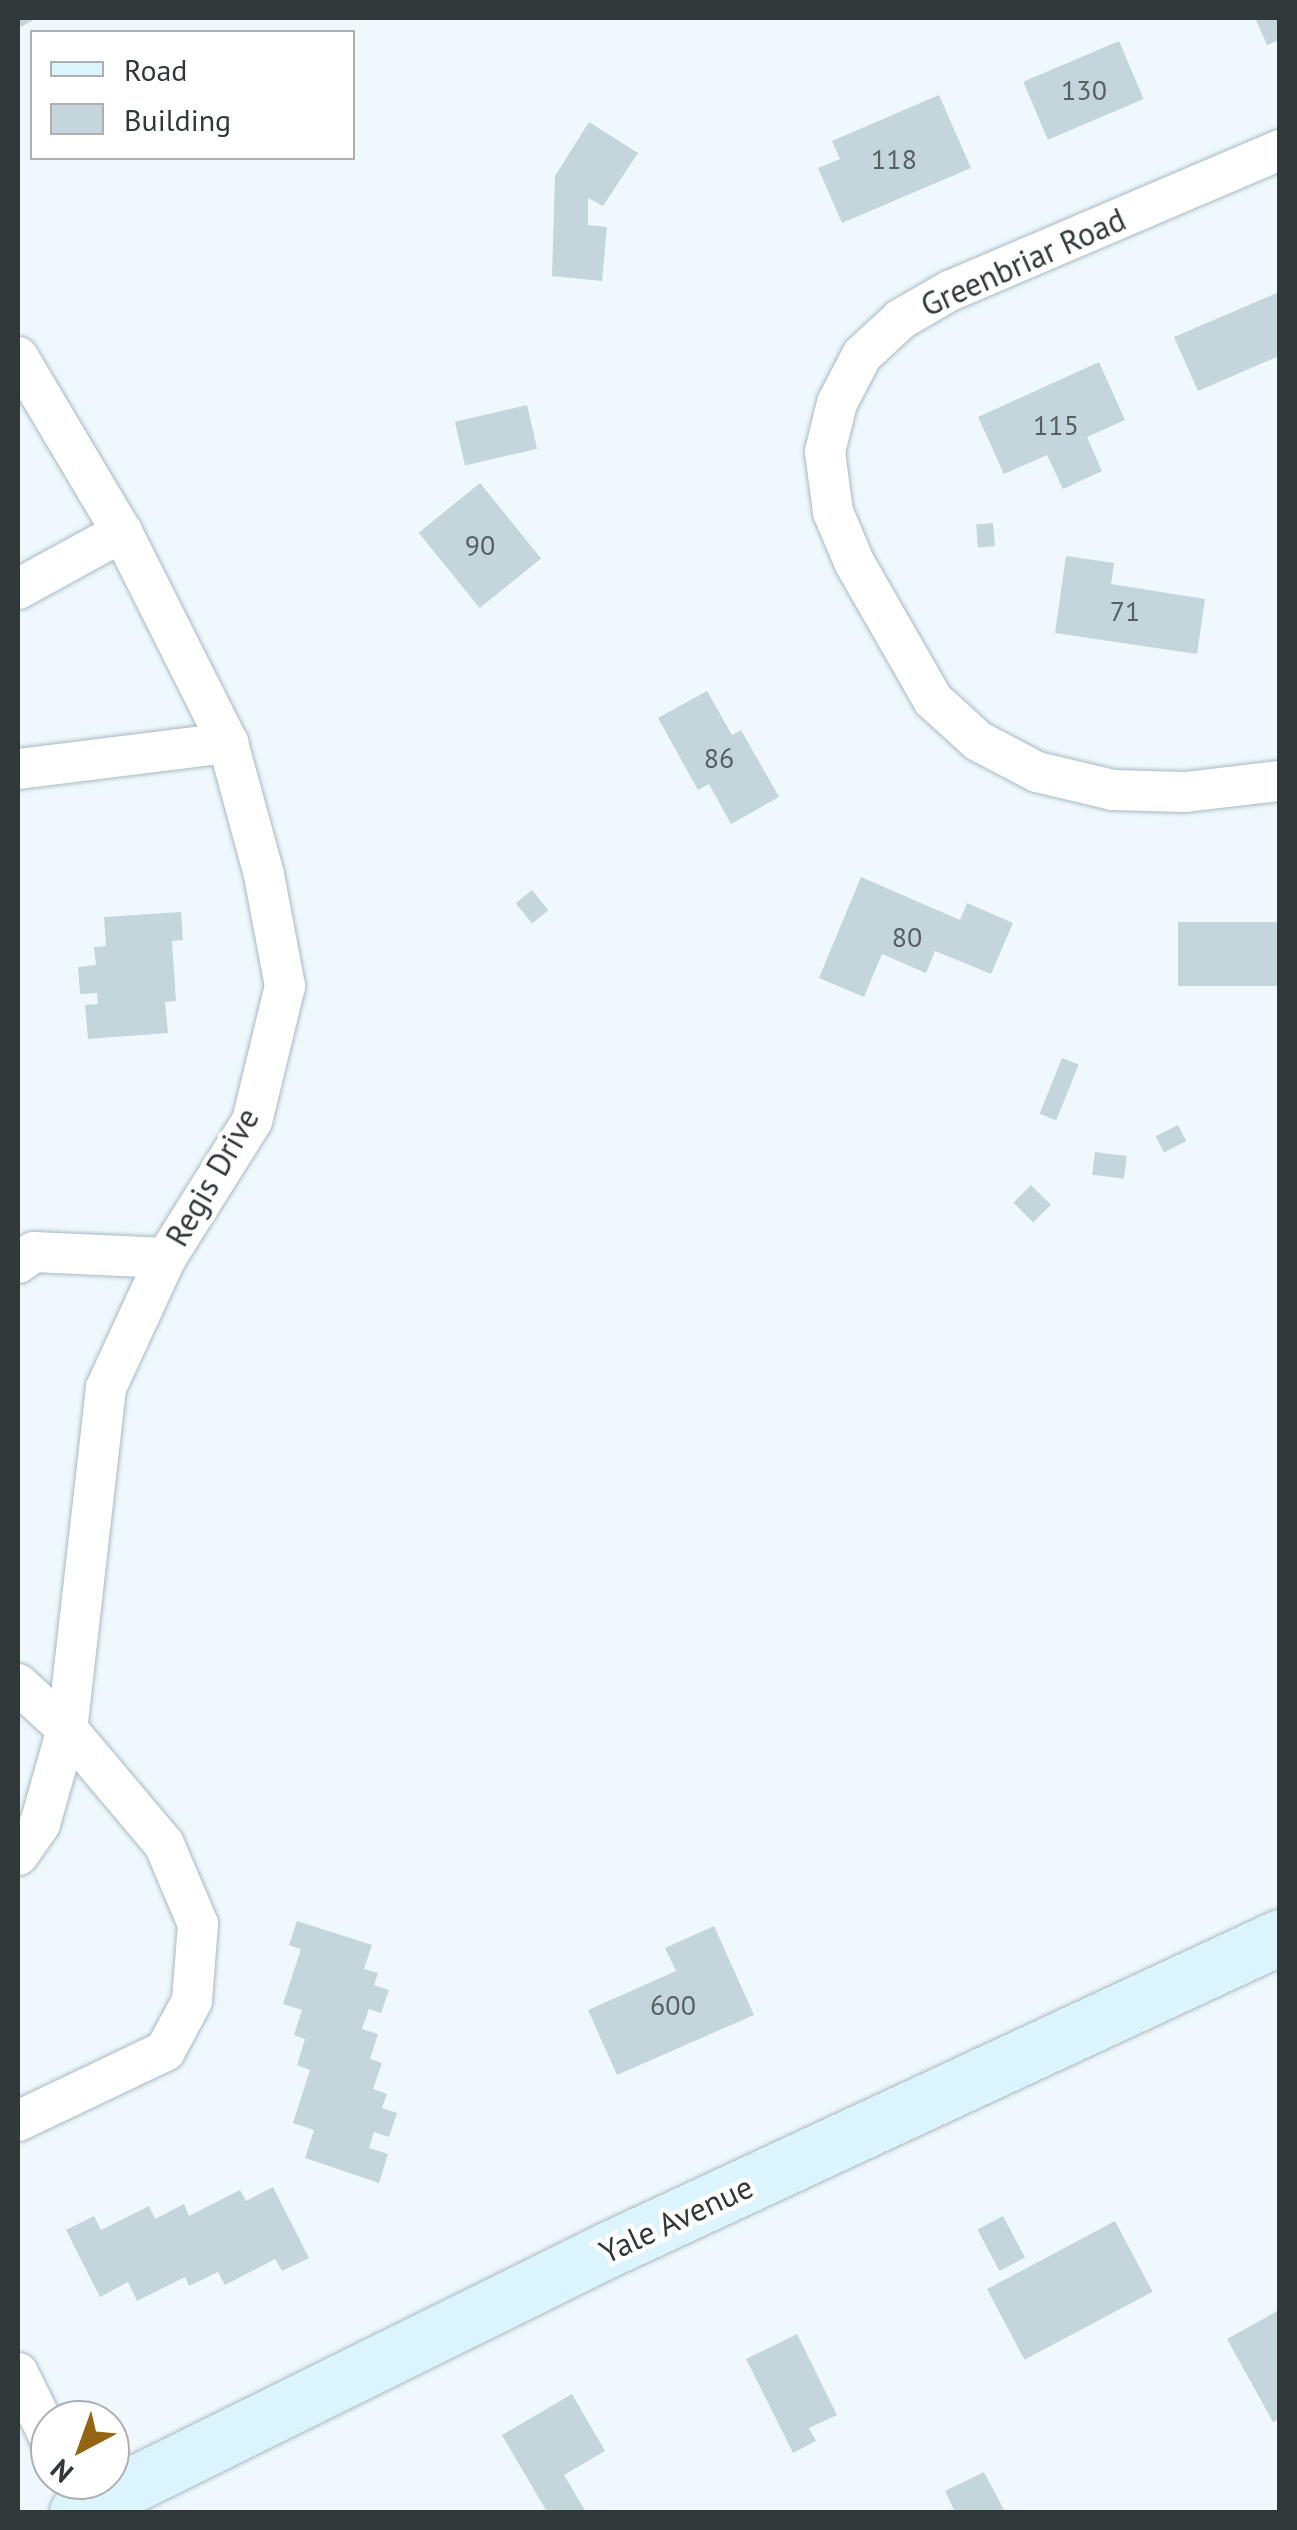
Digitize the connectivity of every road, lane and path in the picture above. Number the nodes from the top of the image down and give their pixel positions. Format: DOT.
graph roads {
  1 [pos="1280,150"];
  2 [pos="18,357"];
  3 [pos="122,532"];
  4 [pos="18,589"];
  5 [pos="228,744"];
  6 [pos="18,769"];
  7 [pos="1280,780"];
  8 [pos="166,1258"];
  9 [pos="18,1263"];
  10 [pos="18,1684"];
  11 [pos="67,1729"];
  12 [pos="18,1855"];
  13 [pos="1280,1937"];
  14 [pos="18,2121"];
  15 [pos="18,2373"];
  16 [pos="31,2400"];
  17 [pos="130,2475"];
  1 -- 7 [label="street, Greenbriar Road"];
  2 -- 3 [label="street, Regis Drive"];
  3 -- 4 [label="street"];
  3 -- 5 [label="street, Regis Drive"];
  5 -- 6 [label="street"];
  5 -- 8 [label="street, Regis Drive"];
  8 -- 9 [label="street"];
  8 -- 11 [label="street, Regis Drive"];
  10 -- 11 [label="street"];
  11 -- 12 [label="street, Regis Drive"];
  11 -- 14 [label="street"];
  13 -- 17 [label="street, Yale Avenue"];
  15 -- 16 [label="street"];
}
